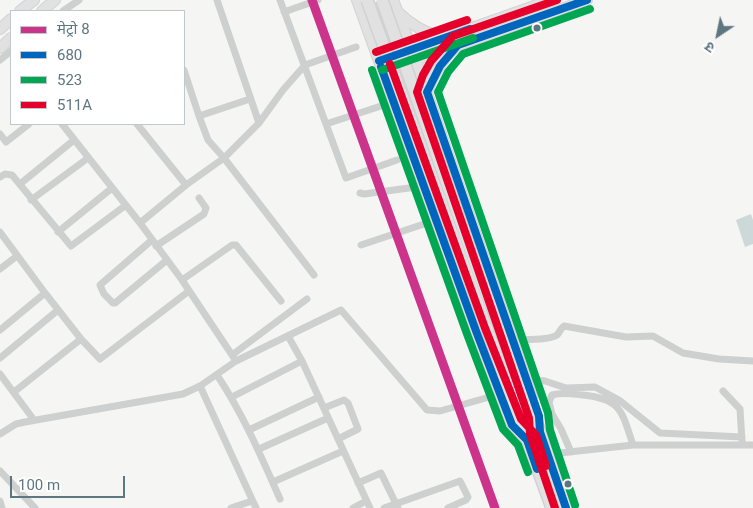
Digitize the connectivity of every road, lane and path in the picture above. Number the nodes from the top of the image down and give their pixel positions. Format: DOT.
graph roads {
  1 [pos="34,0"];
  2 [pos="55,0"];
  3 [pos="79,0"];
  4 [pos="217,0"];
  5 [pos="280,0"];
  6 [pos="318,0"];
  7 [pos="357,0"];
  8 [pos="367,0"];
  9 [pos="382,0"];
  10 [pos="393,0"];
  11 [pos="551,0"];
  12 [pos="587,0"];
  13 [pos="21,10"];
  14 [pos="43,10"];
  15 [pos="64,10"];
  16 [pos="397,10"];
  17 [pos="284,12"];
  18 [pos="10,20"];
  19 [pos="0,29"];
  20 [pos="443,38"];
  21 [pos="458,45"];
  22 [pos="356,47"];
  23 [pos="8,52"];
  24 [pos="414,55"];
  25 [pos="0,60"];
  26 [pos="380,64"];
  27 [pos="305,65"];
  28 [pos="185,73"];
  29 [pos="427,92"];
  30 [pos="250,99"];
  31 [pos="382,106"];
  32 [pos="199,116"];
  33 [pos="259,123"];
  34 [pos="326,124"];
  35 [pos="28,125"];
  36 [pos="63,125"];
  37 [pos="138,125"];
  38 [pos="0,134"];
  39 [pos="443,138"];
  40 [pos="74,140"];
  41 [pos="412,152"];
  42 [pos="88,158"];
  43 [pos="224,158"];
  44 [pos="397,160"];
  45 [pos="0,177"];
  46 [pos="20,184"];
  47 [pos="186,185"];
  48 [pos="424,186"];
  49 [pos="112,188"];
  50 [pos="360,193"];
  51 [pos="200,198"];
  52 [pos="32,200"];
  53 [pos="126,205"];
  54 [pos="436,220"];
  55 [pos="140,223"];
  56 [pos="0,232"];
  57 [pos="58,232"];
  58 [pos="154,243"];
  59 [pos="362,245"];
  60 [pos="16,256"];
  61 [pos="167,260"];
  62 [pos="0,269"];
  63 [pos="314,275"];
  64 [pos="182,280"];
  65 [pos="189,291"];
  66 [pos="45,294"];
  67 [pos="307,299"];
  68 [pos="281,301"];
  69 [pos="58,310"];
  70 [pos="0,330"];
  71 [pos="288,336"];
  72 [pos="82,339"];
  73 [pos="512,340"];
  74 [pos="0,358"];
  75 [pos="234,358"];
  76 [pos="302,361"];
  77 [pos="753,361"];
  78 [pos="0,374"];
  79 [pos="218,374"];
  80 [pos="526,379"];
  81 [pos="200,386"];
  82 [pos="723,391"];
  83 [pos="14,392"];
  84 [pos="500,394"];
  85 [pos="232,397"];
  86 [pos="319,398"];
  87 [pos="324,408"];
  88 [pos="328,418"];
  89 [pos="34,420"];
  90 [pos="249,430"];
  91 [pos="540,432"];
  92 [pos="0,434"];
  93 [pos="742,436"];
  94 [pos="338,439"];
  95 [pos="527,440"];
  96 [pos="633,445"];
  97 [pos="742,446"];
  98 [pos="753,446"];
  99 [pos="259,450"];
  100 [pos="343,452"];
  101 [pos="571,452"];
  102 [pos="548,456"];
  103 [pos="0,471"];
  104 [pos="273,482"];
  105 [pos="358,483"];
  106 [pos="280,499"];
  107 [pos="0,501"];
  108 [pos="368,504"];
  109 [pos="254,505"];
  110 [pos="396,505"];
  111 [pos="2,508"];
  112 [pos="35,508"];
  113 [pos="231,508"];
  114 [pos="353,508"];
  115 [pos="384,508"];
  116 [pos="448,508"];
  117 [pos="552,508"];
  118 [pos="566,508"];
  1 -- 13 [label="main road"];
  2 -- 14 [label="main road"];
  3 -- 15 [label="street"];
  4 -- 30 [label="street"];
  5 -- 17 [label="street"];
  6 -- 17 [label="street"];
  7 -- 26 [label="main road"];
  8 -- 95 [label="main road, bridge"];
  9 -- 91 [label="main road, bridge"];
  10 -- 16 [label="main road"];
  11 -- 20 [label="main road"];
  12 -- 21 [label="main road"];
  16 -- 20 [label="main road"];
  16 -- 24 [label="main road"];
  17 -- 27 [label="street"];
  18 -- 19 [label="main road"];
  20 -- 24 [label="main road"];
  21 -- 24 [label="main road"];
  21 -- 29 [label="main road"];
  22 -- 27 [label="street"];
  23 -- 25 [label="street"];
  24 -- 26 [label="main road"];
  24 -- 29 [label="main road"];
  26 -- 41 [label="main road"];
  27 -- 33 [label="street"];
  27 -- 34 [label="street"];
  28 -- 32 [label="street"];
  29 -- 39 [label="main road"];
  30 -- 32 [label="street"];
  30 -- 33 [label="street"];
  31 -- 34 [label="street"];
  32 -- 43 [label="street"];
  33 -- 43 [label="street"];
  34 -- 44 [label="street"];
  35 -- 38 [label="street"];
  36 -- 40 [label="street"];
  37 -- 47 [label="street"];
  39 -- 41 [label="main road"];
  39 -- 73 [label="main road"];
  40 -- 42 [label="street"];
  40 -- 46 [label="street"];
  41 -- 48 [label="main road"];
  42 -- 49 [label="street"];
  42 -- 52 [label="street"];
  43 -- 47 [label="street"];
  43 -- 63 [label="street"];
  45 -- 46 [label="street"];
  46 -- 52 [label="street"];
  47 -- 55 [label="street"];
  48 -- 50 [label="street"];
  48 -- 54 [label="main road"];
  49 -- 53 [label="street"];
  49 -- 57 [label="street"];
  51 -- 58 [label="street"];
  52 -- 57 [label="street"];
  53 -- 55 [label="street"];
  53 -- 57 [label="street"];
  54 -- 59 [label="street"];
  54 -- 84 [label="main road"];
  55 -- 58 [label="street"];
  56 -- 60 [label="street"];
  58 -- 61 [label="street"];
  58 -- 61 [label="street"];
  60 -- 62 [label="street"];
  60 -- 66 [label="street"];
  61 -- 64 [label="street"];
  64 -- 65 [label="street"];
  64 -- 68 [label="street"];
  65 -- 72 [label="street"];
  65 -- 75 [label="street"];
  66 -- 69 [label="street"];
  66 -- 70 [label="street"];
  67 -- 75 [label="street"];
  69 -- 72 [label="street"];
  69 -- 74 [label="street"];
  71 -- 75 [label="street"];
  71 -- 76 [label="street"];
  71 -- 84 [label="street"];
  72 -- 83 [label="street"];
  73 -- 77 [label="street"];
  73 -- 80 [label="main road"];
  75 -- 79 [label="street"];
  76 -- 85 [label="street"];
  76 -- 86 [label="street"];
  78 -- 83 [label="street"];
  79 -- 81 [label="street"];
  79 -- 85 [label="street"];
  80 -- 91 [label="main road"];
  80 -- 93 [label="street"];
  81 -- 89 [label="street"];
  81 -- 109 [label="street"];
  82 -- 93 [label="street"];
  83 -- 89 [label="street"];
  84 -- 95 [label="main road"];
  85 -- 90 [label="street"];
  86 -- 87 [label="street"];
  86 -- 90 [label="street"];
  87 -- 88 [label="street"];
  87 -- 94 [label="street"];
  88 -- 94 [label="street"];
  88 -- 99 [label="street"];
  89 -- 92 [label="street"];
  90 -- 99 [label="street"];
  91 -- 102 [label="main road"];
  93 -- 97 [label="street"];
  94 -- 100 [label="street"];
  95 -- 117 [label="main road"];
  96 -- 97 [label="street"];
  96 -- 101 [label="street"];
  96 -- 101 [label="street"];
  97 -- 98 [label="street"];
  99 -- 104 [label="street"];
  100 -- 104 [label="street"];
  100 -- 105 [label="street"];
  101 -- 102 [label="street"];
  102 -- 118 [label="main road"];
  103 -- 112 [label="street"];
  104 -- 106 [label="street"];
  105 -- 108 [label="street"];
  105 -- 110 [label="street"];
  107 -- 111 [label="street"];
  108 -- 114 [label="street"];
  109 -- 113 [label="street"];
  110 -- 115 [label="street"];
  110 -- 116 [label="street"];
}
